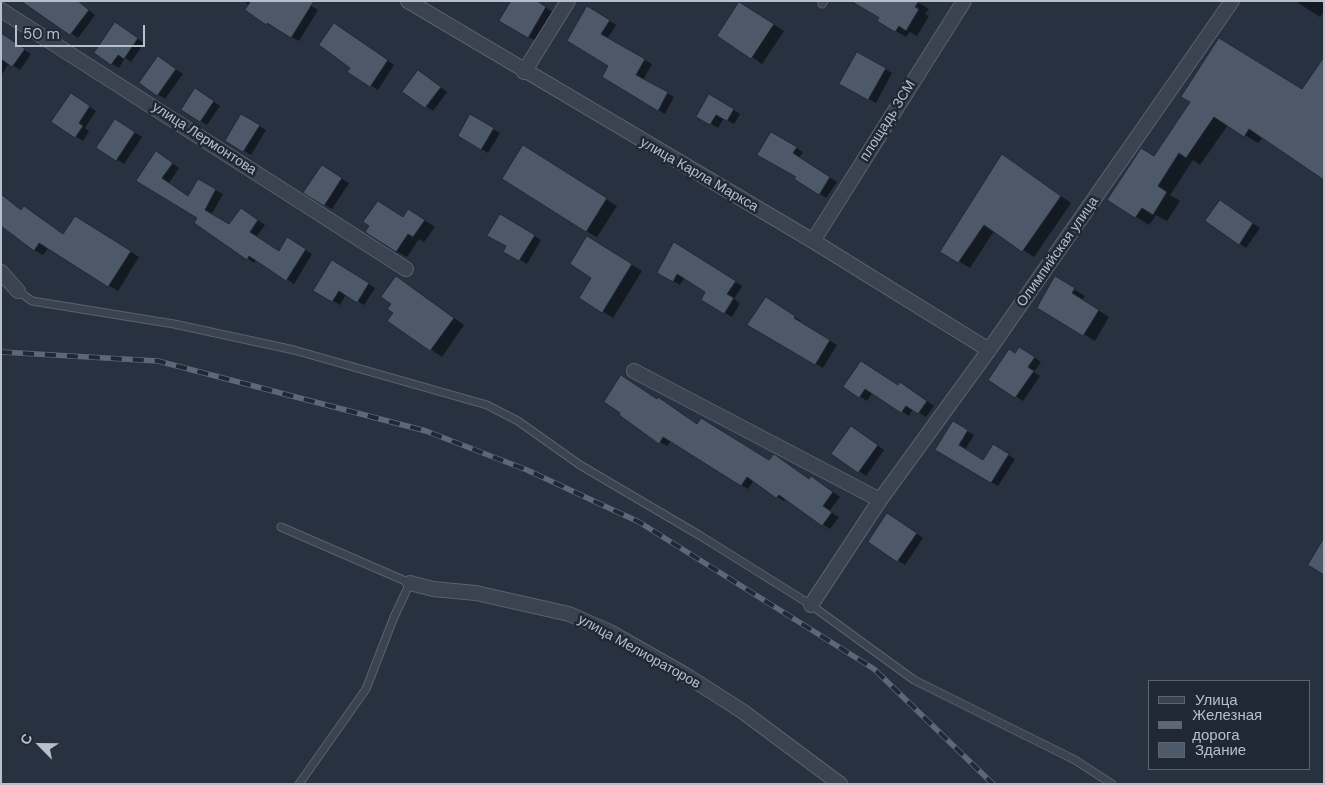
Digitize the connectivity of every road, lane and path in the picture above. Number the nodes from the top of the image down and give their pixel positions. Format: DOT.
graph roads {
  1 [pos="408,1"];
  2 [pos="568,1"];
  3 [pos="964,1"];
  4 [pos="1232,1"];
  5 [pos="1,10"];
  6 [pos="524,72"];
  7 [pos="813,241"];
  8 [pos="406,269"];
  9 [pos="1,272"];
  10 [pos="18,291"];
  11 [pos="989,350"];
  12 [pos="634,371"];
  13 [pos="880,500"];
  14 [pos="281,527"];
  15 [pos="410,583"];
  16 [pos="812,605"];
  17 [pos="299,784"];
  18 [pos="840,784"];
  19 [pos="1112,784"];
  1 -- 6 [label="street, улица Карла Маркса"];
  2 -- 6 [label="street"];
  3 -- 7 [label="street, площадь ЗСМ"];
  4 -- 11 [label="street, Олимпийская улица"];
  5 -- 8 [label="street, улица Лермонтова"];
  6 -- 7 [label="street, улица Карла Маркса"];
  7 -- 11 [label="street, улица Карла Маркса"];
  9 -- 10 [label="street"];
  10 -- 16 [label="lane"];
  11 -- 13 [label="street, Олимпийская улица"];
  12 -- 13 [label="street"];
  13 -- 16 [label="street, Олимпийская улица"];
  14 -- 15 [label="lane"];
  15 -- 17 [label="lane"];
  15 -- 18 [label="street, улица Мелиораторов"];
  16 -- 19 [label="lane"];
}
